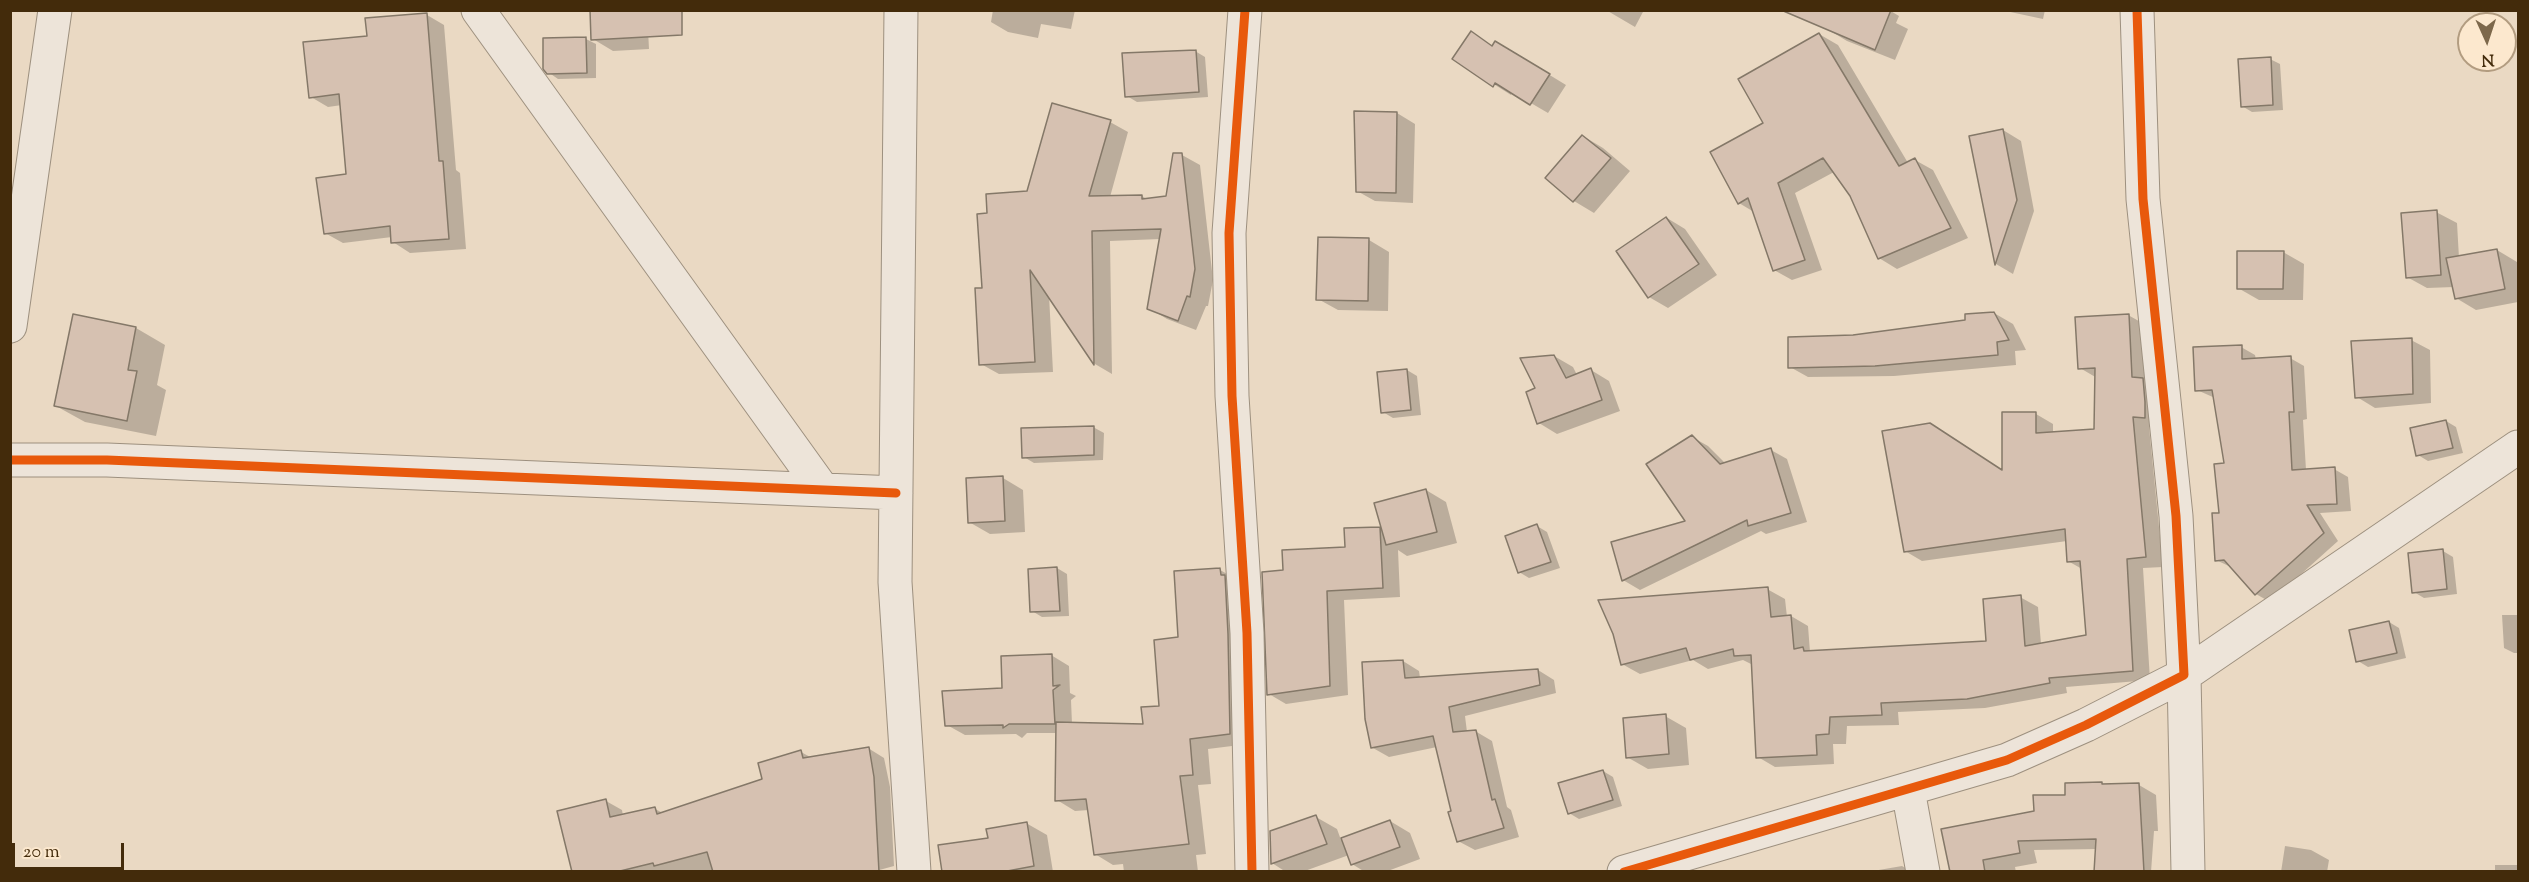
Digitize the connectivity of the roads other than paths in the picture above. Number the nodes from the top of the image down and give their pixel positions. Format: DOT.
graph roads {
  1 [pos="55,10"];
  2 [pos="478,10"];
  3 [pos="901,10"];
  4 [pos="1245,10"];
  5 [pos="2138,10"];
  6 [pos="10,326"];
  7 [pos="2518,447"];
  8 [pos="10,460"];
  9 [pos="823,490"];
  10 [pos="896,493"];
  11 [pos="2184,675"];
  12 [pos="1908,790"];
  13 [pos="914,872"];
  14 [pos="1252,872"];
  15 [pos="1624,872"];
  16 [pos="1923,872"];
  17 [pos="2188,872"];
  1 -- 6 [label="street"];
  2 -- 9 [label="street"];
  3 -- 10 [label="street"];
  4 -- 14 [label="street"];
  5 -- 11 [label="street"];
  7 -- 11 [label="street"];
  8 -- 9 [label="street"];
  9 -- 10 [label="street"];
  10 -- 13 [label="street"];
  11 -- 12 [label="street"];
  11 -- 17 [label="street"];
  12 -- 15 [label="street"];
  12 -- 16 [label="street"];
}
